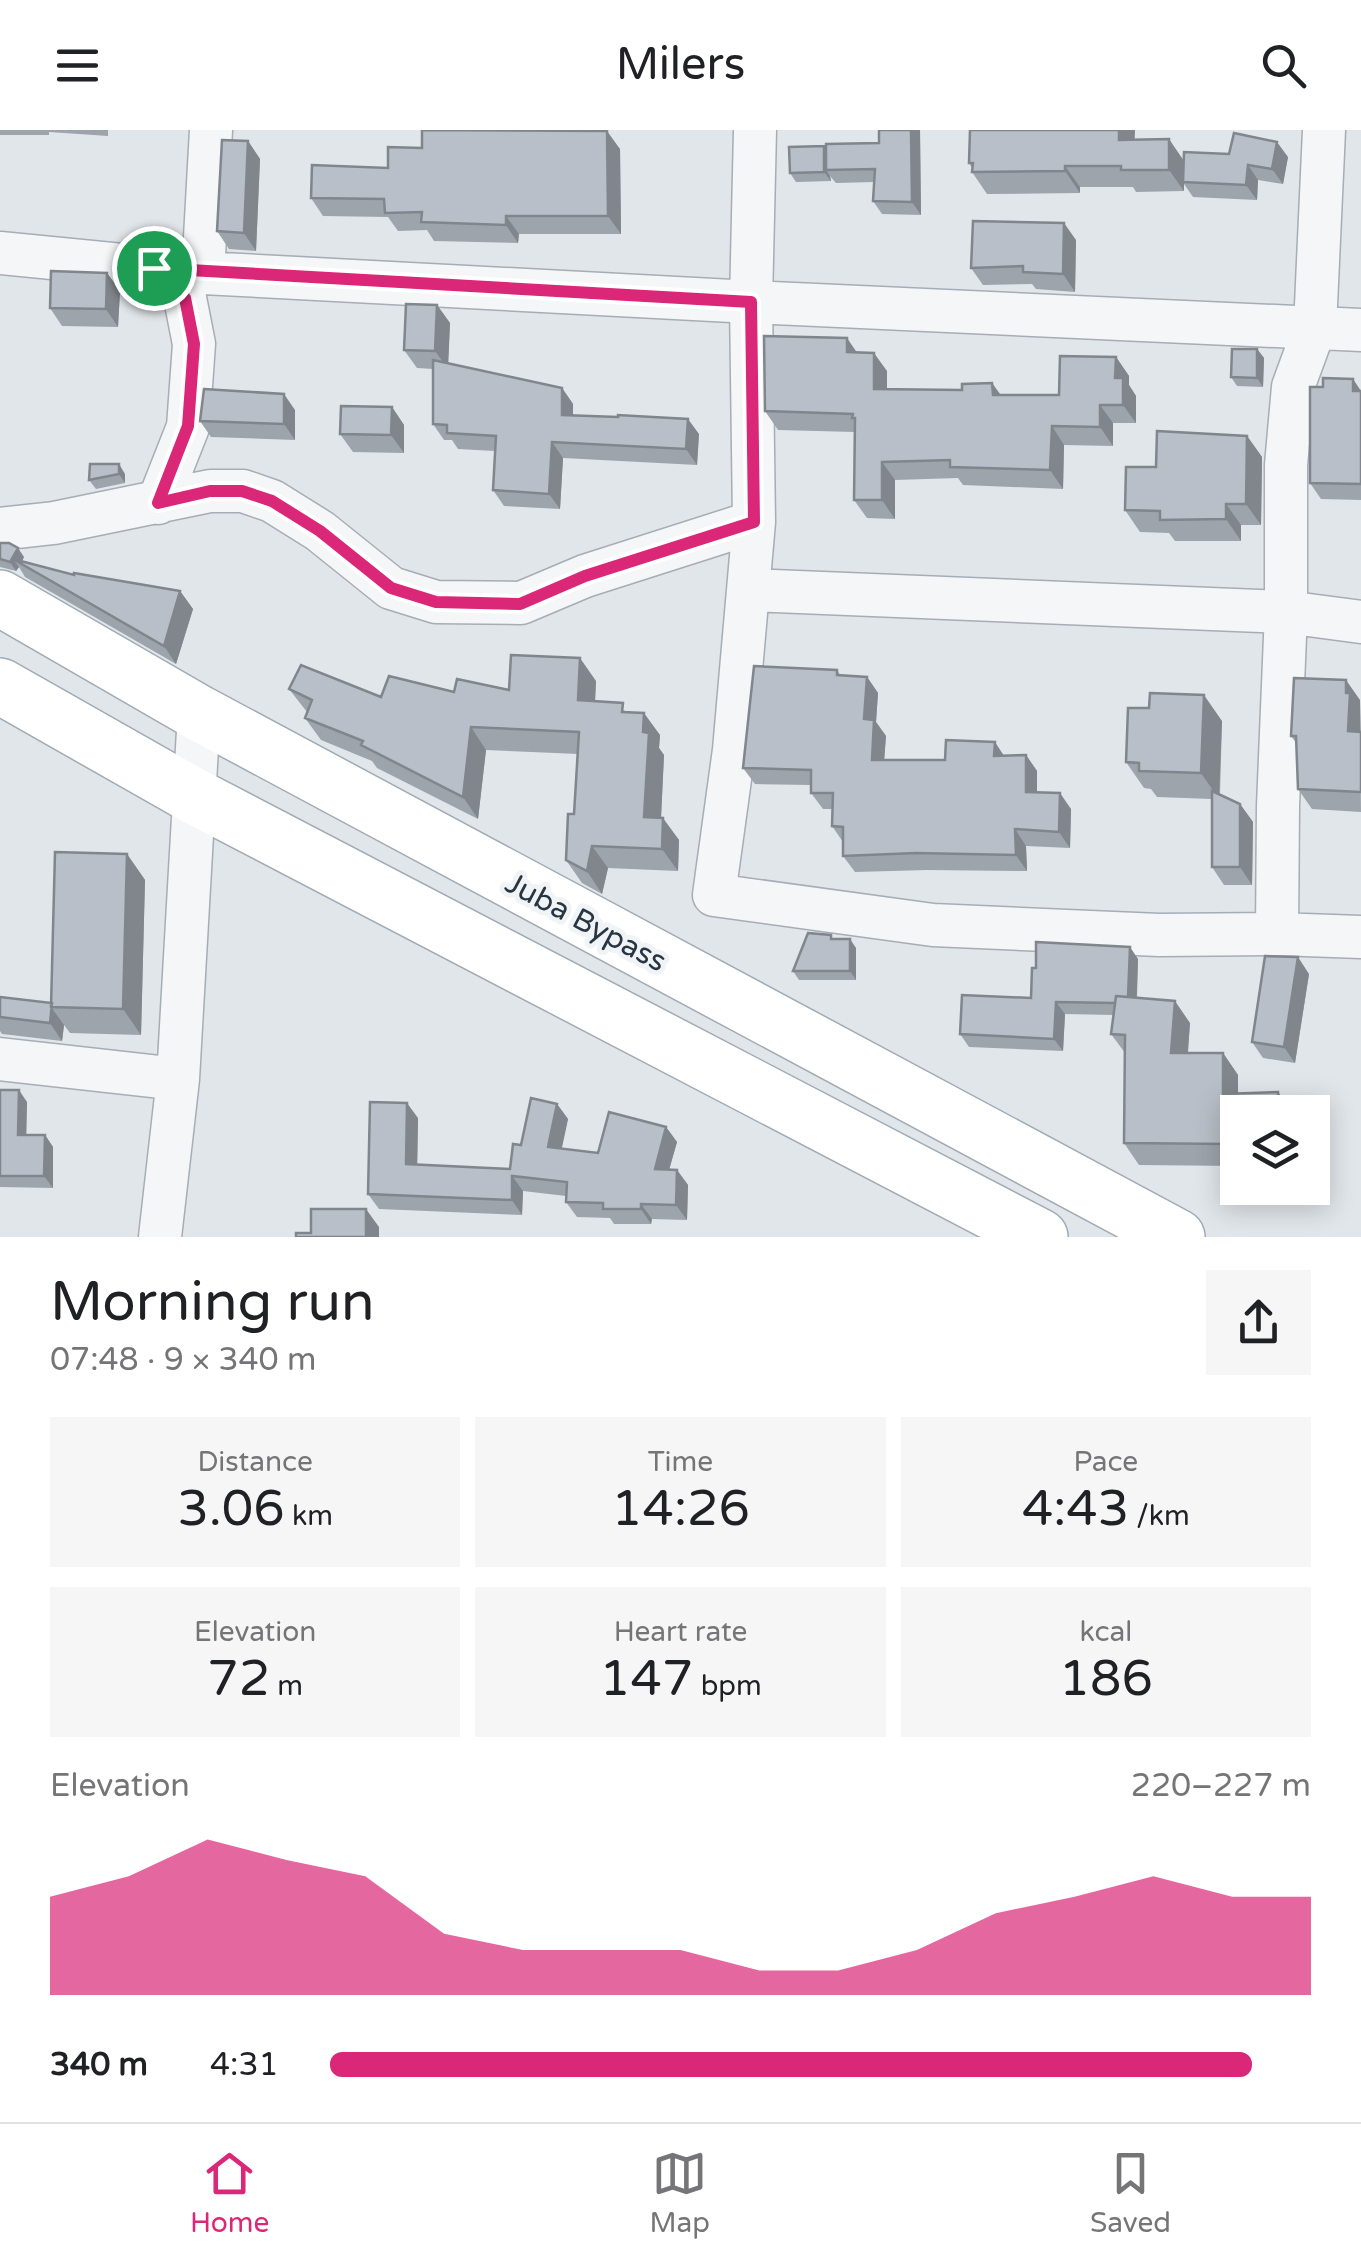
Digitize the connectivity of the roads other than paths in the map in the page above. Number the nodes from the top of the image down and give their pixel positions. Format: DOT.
graph roads {
  1 [pos="211,130"];
  2 [pos="756,130"];
  3 [pos="1324,130"];
  4 [pos="0,254"];
  5 [pos="154,268"];
  6 [pos="203,272"];
  7 [pos="751,302"];
  8 [pos="1315,328"];
  9 [pos="1361,330"];
  10 [pos="158,503"];
  11 [pos="754,522"];
  12 [pos="0,529"];
  13 [pos="749,590"];
  14 [pos="0,598"];
  15 [pos="1286,612"];
  16 [pos="1361,622"];
  17 [pos="0,686"];
  18 [pos="199,713"];
  19 [pos="194,796"];
  20 [pos="1276,934"];
  21 [pos="1361,937"];
  22 [pos="0,1059"];
  23 [pos="178,1080"];
  24 [pos="160,1237"];
  25 [pos="1040,1237"];
  26 [pos="1178,1237"];
  1 -- 6 [label="street"];
  2 -- 7 [label="street"];
  3 -- 8 [label="street"];
  4 -- 5 [label="street"];
  5 -- 6 [label="street"];
  5 -- 10 [label="street"];
  6 -- 7 [label="street"];
  7 -- 8 [label="street"];
  7 -- 11 [label="street"];
  8 -- 9 [label="street"];
  8 -- 15 [label="street"];
  10 -- 11 [label="street"];
  10 -- 12 [label="street"];
  11 -- 13 [label="street"];
  13 -- 15 [label="street"];
  13 -- 20 [label="street"];
  14 -- 18 [label="main road, Juba Bypass"];
  15 -- 16 [label="street"];
  15 -- 20 [label="street"];
  17 -- 19 [label="main road"];
  18 -- 19 [label="street"];
  18 -- 26 [label="main road, Juba Bypass"];
  19 -- 23 [label="street"];
  19 -- 25 [label="main road"];
  20 -- 21 [label="street"];
  22 -- 23 [label="street"];
  23 -- 24 [label="street"];
}
